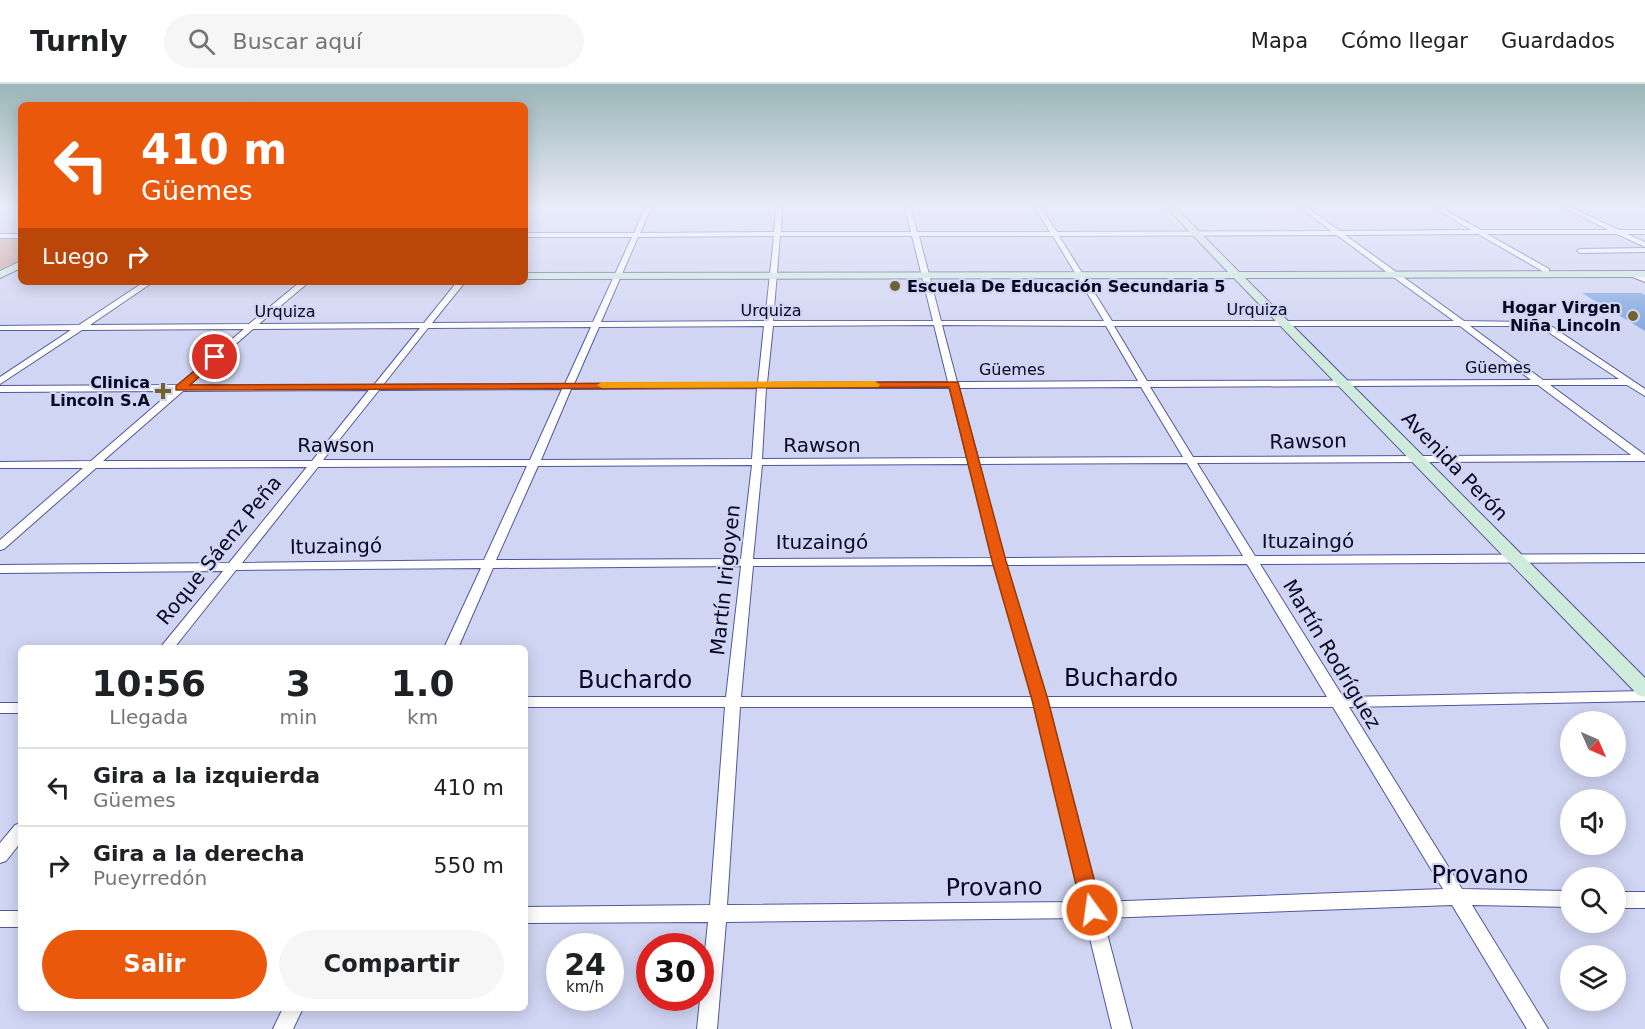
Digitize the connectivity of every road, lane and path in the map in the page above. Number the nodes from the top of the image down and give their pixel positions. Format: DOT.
graph roads {
  1 [pos="628,252"];
  2 [pos="776,252"];
  3 [pos="919,252"];
  4 [pos="1067,252"];
  5 [pos="1214,252"];
  6 [pos="1364,252"];
  7 [pos="1512,252"];
  8 [pos="18,266"];
  9 [pos="1645,272"];
  10 [pos="1234,273"];
  11 [pos="1393,273"];
  12 [pos="1548,273"];
  13 [pos="924,274"];
  14 [pos="1081,274"];
  15 [pos="1633,274"];
  16 [pos="616,275"];
  17 [pos="0,276"];
  18 [pos="528,276"];
  19 [pos="774,276"];
  20 [pos="18,277"];
  21 [pos="1645,280"];
  22 [pos="144,285"];
  23 [pos="301,285"];
  24 [pos="458,285"];
  25 [pos="938,323"];
  26 [pos="1461,323"];
  27 [pos="1109,324"];
  28 [pos="1285,324"];
  29 [pos="425,325"];
  30 [pos="597,325"];
  31 [pos="767,325"];
  32 [pos="250,327"];
  33 [pos="0,328"];
  34 [pos="78,328"];
  35 [pos="0,381"];
  36 [pos="1344,382"];
  37 [pos="1540,382"];
  38 [pos="1628,382"];
  39 [pos="1143,383"];
  40 [pos="954,384"];
  41 [pos="570,385"];
  42 [pos="762,385"];
  43 [pos="374,387"];
  44 [pos="180,388"];
  45 [pos="0,389"];
  46 [pos="1645,393"];
  47 [pos="1418,458"];
  48 [pos="1644,459"];
  49 [pos="1192,461"];
  50 [pos="535,462"];
  51 [pos="973,462"];
  52 [pos="316,463"];
  53 [pos="758,463"];
  54 [pos="94,464"];
  55 [pos="0,465"];
  56 [pos="0,546"];
  57 [pos="1645,558"];
  58 [pos="1518,560"];
  59 [pos="999,561"];
  60 [pos="1252,561"];
  61 [pos="746,562"];
  62 [pos="489,564"];
  63 [pos="233,567"];
  64 [pos="0,569"];
  65 [pos="169,645"];
  66 [pos="452,645"];
  67 [pos="1645,690"];
  68 [pos="1645,696"];
  69 [pos="1040,700"];
  70 [pos="528,702"];
  71 [pos="733,702"];
  72 [pos="1339,702"];
  73 [pos="0,708"];
  74 [pos="18,708"];
  75 [pos="18,834"];
  76 [pos="0,856"];
  77 [pos="1456,897"];
  78 [pos="1560,899"];
  79 [pos="1626,900"];
  80 [pos="1645,900"];
  81 [pos="1092,910"];
  82 [pos="718,913"];
  83 [pos="528,915"];
  84 [pos="0,919"];
  85 [pos="18,919"];
  86 [pos="291,1011"];
  87 [pos="283,1029"];
  88 [pos="707,1029"];
  89 [pos="1122,1029"];
  90 [pos="1538,1029"];
  1 -- 16 [label="street"];
  2 -- 19 [label="street, Martín Irigoyen"];
  3 -- 13 [label="street"];
  4 -- 14 [label="street, Martín Rodríguez"];
  5 -- 10 [label="main road, Avenida Perón"];
  6 -- 11 [label="street"];
  7 -- 12 [label="street"];
  8 -- 17 [label="main road"];
  9 -- 12 [label="main road"];
  9 -- 15 [label="main road"];
  10 -- 11 [label="main road"];
  10 -- 14 [label="main road"];
  10 -- 28 [label="main road, Avenida Perón"];
  11 -- 12 [label="main road"];
  11 -- 26 [label="street"];
  12 -- 15 [label="main road"];
  13 -- 14 [label="main road"];
  13 -- 19 [label="main road"];
  13 -- 25 [label="street"];
  14 -- 27 [label="street, Martín Rodríguez"];
  15 -- 21 [label="street"];
  16 -- 18 [label="main road"];
  16 -- 19 [label="main road"];
  16 -- 30 [label="street"];
  17 -- 20 [label="main road"];
  19 -- 31 [label="street, Martín Irigoyen"];
  22 -- 34 [label="street"];
  23 -- 32 [label="street"];
  24 -- 29 [label="street, Roque Sáenz Peña"];
  25 -- 27 [label="street, Urquiza"];
  25 -- 31 [label="street, Urquiza"];
  25 -- 40 [label="street"];
  26 -- 28 [label="street, Urquiza"];
  26 -- 37 [label="street"];
  26 -- 38 [label="street, Urquiza"];
  27 -- 28 [label="street, Urquiza"];
  27 -- 39 [label="street, Martín Rodríguez"];
  28 -- 36 [label="main road, Avenida Perón"];
  29 -- 30 [label="street, Urquiza"];
  29 -- 32 [label="street, Urquiza"];
  29 -- 43 [label="street, Roque Sáenz Peña"];
  30 -- 31 [label="street, Urquiza"];
  30 -- 41 [label="street"];
  31 -- 42 [label="street, Martín Irigoyen"];
  32 -- 34 [label="street, Urquiza"];
  32 -- 44 [label="street"];
  33 -- 34 [label="street, Urquiza"];
  34 -- 35 [label="street"];
  36 -- 37 [label="street, Güemes"];
  36 -- 39 [label="street, Güemes"];
  36 -- 47 [label="main road, Avenida Perón"];
  37 -- 38 [label="street, Güemes"];
  37 -- 48 [label="street"];
  38 -- 46 [label="street"];
  39 -- 40 [label="street, Güemes"];
  39 -- 49 [label="street, Martín Rodríguez"];
  40 -- 42 [label="street, Güemes"];
  40 -- 51 [label="street"];
  41 -- 42 [label="street, Güemes"];
  41 -- 43 [label="street, Güemes"];
  41 -- 50 [label="street"];
  42 -- 53 [label="street, Martín Irigoyen"];
  43 -- 44 [label="street, Güemes"];
  43 -- 52 [label="street, Roque Sáenz Peña"];
  44 -- 45 [label="street, Güemes"];
  44 -- 54 [label="street"];
  47 -- 48 [label="street, Rawson"];
  47 -- 49 [label="street, Rawson"];
  47 -- 58 [label="main road, Avenida Perón"];
  49 -- 51 [label="street, Rawson"];
  49 -- 60 [label="street, Martín Rodríguez"];
  50 -- 52 [label="street, Rawson"];
  50 -- 53 [label="street, Rawson"];
  50 -- 62 [label="street"];
  51 -- 53 [label="street, Rawson"];
  51 -- 59 [label="street"];
  52 -- 54 [label="street, Rawson"];
  52 -- 63 [label="street, Roque Sáenz Peña"];
  53 -- 61 [label="street, Martín Irigoyen"];
  54 -- 55 [label="street, Rawson"];
  54 -- 56 [label="street"];
  57 -- 58 [label="street, Ituzaingó"];
  58 -- 60 [label="street, Ituzaingó"];
  58 -- 67 [label="main road, Avenida Perón"];
  59 -- 60 [label="street, Ituzaingó"];
  59 -- 61 [label="street, Ituzaingó"];
  59 -- 69 [label="street"];
  60 -- 72 [label="street, Martín Rodríguez"];
  61 -- 62 [label="street, Ituzaingó"];
  61 -- 71 [label="street, Martín Irigoyen"];
  62 -- 63 [label="street, Ituzaingó"];
  62 -- 66 [label="street"];
  63 -- 64 [label="street, Ituzaingó"];
  63 -- 65 [label="street, Roque Sáenz Peña"];
  68 -- 72 [label="street, Buchardo"];
  69 -- 71 [label="street, Buchardo"];
  69 -- 72 [label="street, Buchardo"];
  69 -- 81 [label="street"];
  70 -- 71 [label="street, Buchardo"];
  71 -- 82 [label="street, Martín Irigoyen"];
  72 -- 77 [label="street, Martín Rodríguez"];
  73 -- 74 [label="street"];
  75 -- 76 [label="street"];
  77 -- 78 [label="street, Provano"];
  77 -- 81 [label="street, Provano"];
  77 -- 90 [label="street, Martín Rodríguez"];
  79 -- 80 [label="street"];
  81 -- 82 [label="street, Provano"];
  81 -- 89 [label="street"];
  82 -- 83 [label="street, Provano"];
  82 -- 88 [label="street, Martín Irigoyen"];
  84 -- 85 [label="street"];
  86 -- 87 [label="street"];
}
